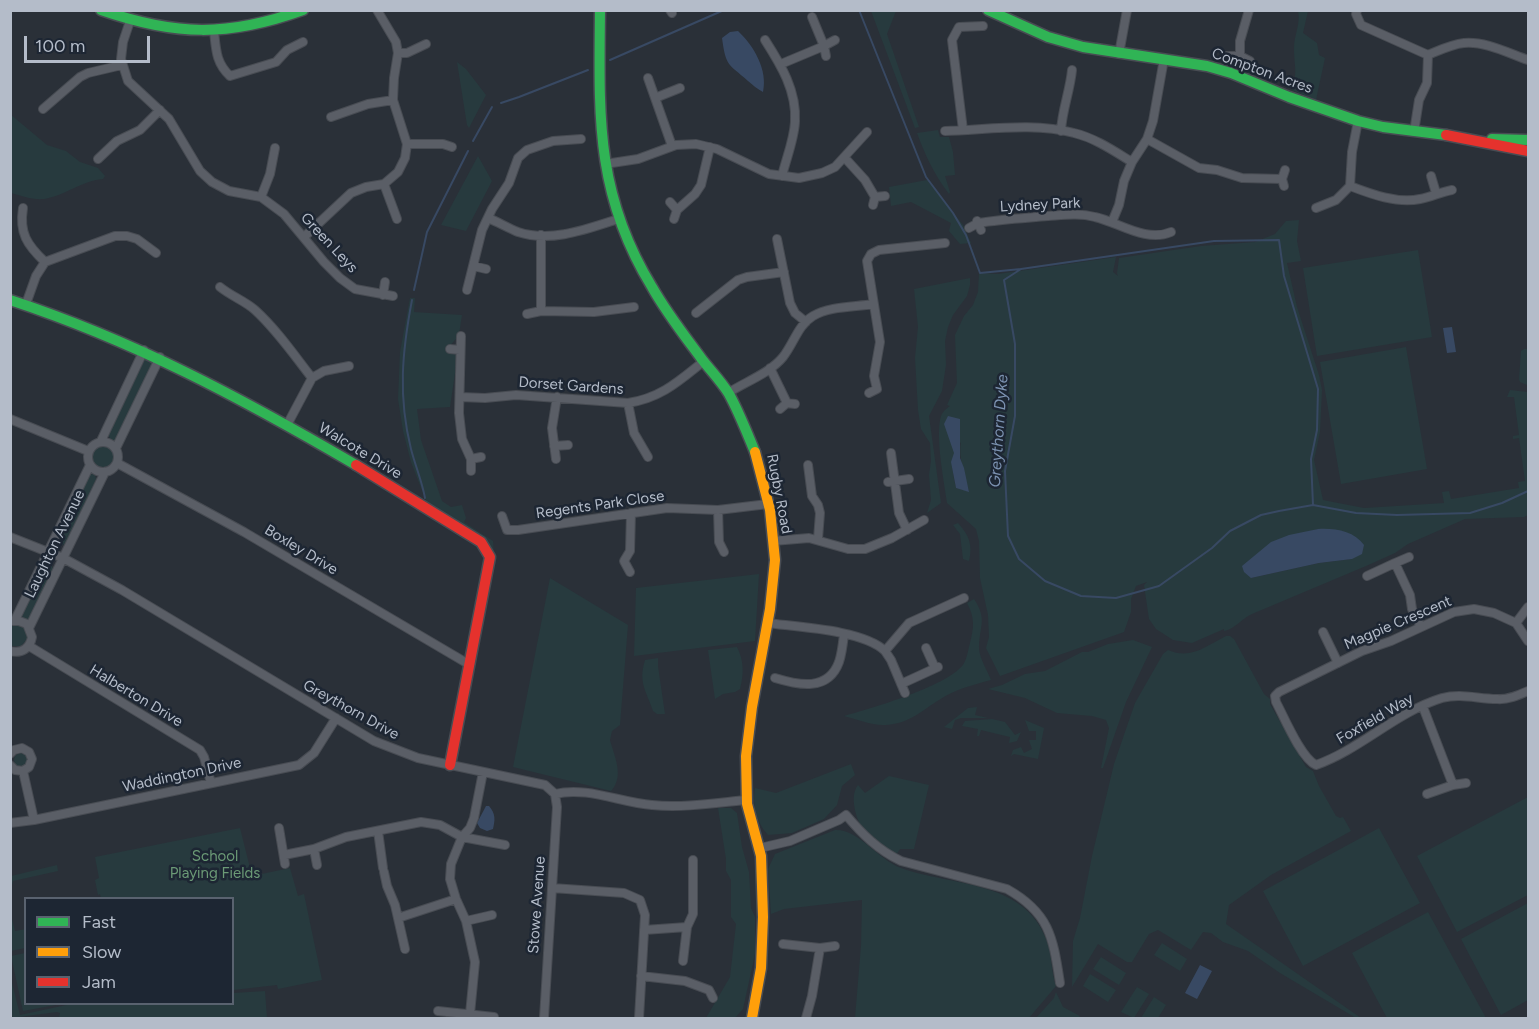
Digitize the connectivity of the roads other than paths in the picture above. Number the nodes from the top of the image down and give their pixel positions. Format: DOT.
graph roads {
  1 [pos="101,10"];
  2 [pos="303,10"];
  3 [pos="377,10"];
  4 [pos="600,10"];
  5 [pos="988,10"];
  6 [pos="1127,10"];
  7 [pos="1249,10"];
  8 [pos="1357,10"];
  9 [pos="283,14"];
  10 [pos="812,17"];
  11 [pos="130,21"];
  12 [pos="983,26"];
  13 [pos="214,31"];
  14 [pos="765,40"];
  15 [pos="835,40"];
  16 [pos="303,42"];
  17 [pos="426,44"];
  18 [pos="824,46"];
  19 [pos="398,53"];
  20 [pos="1119,54"];
  21 [pos="1428,55"];
  22 [pos="826,56"];
  23 [pos="1226,56"];
  24 [pos="1240,56"];
  25 [pos="1164,59"];
  26 [pos="1528,60"];
  27 [pos="1250,61"];
  28 [pos="781,64"];
  29 [pos="122,65"];
  30 [pos="1072,70"];
  31 [pos="648,78"];
  32 [pos="680,88"];
  33 [pos="655,98"];
  34 [pos="393,100"];
  35 [pos="44,109"];
  36 [pos="160,110"];
  37 [pos="331,117"];
  38 [pos="1358,121"];
  39 [pos="963,130"];
  40 [pos="945,131"];
  41 [pos="1061,131"];
  42 [pos="867,132"];
  43 [pos="1414,132"];
  44 [pos="1458,137"];
  45 [pos="581,139"];
  46 [pos="1147,139"];
  47 [pos="1528,140"];
  48 [pos="407,144"];
  49 [pos="672,146"];
  50 [pos="452,147"];
  51 [pos="710,147"];
  52 [pos="275,148"];
  53 [pos="1528,151"];
  54 [pos="845,158"];
  55 [pos="98,159"];
  56 [pos="1132,162"];
  57 [pos="605,164"];
  58 [pos="1286,170"];
  59 [pos="782,176"];
  60 [pos="1431,176"];
  61 [pos="384,184"];
  62 [pos="1350,186"];
  63 [pos="1452,190"];
  64 [pos="1436,193"];
  65 [pos="885,196"];
  66 [pos="261,197"];
  67 [pos="670,202"];
  68 [pos="23,207"];
  69 [pos="1316,208"];
  70 [pos="677,210"];
  71 [pos="488,218"];
  72 [pos="397,219"];
  73 [pos="618,219"];
  74 [pos="674,219"];
  75 [pos="1112,222"];
  76 [pos="969,228"];
  77 [pos="1170,232"];
  78 [pos="541,235"];
  79 [pos="304,237"];
  80 [pos="777,238"];
  81 [pos="945,243"];
  82 [pos="150,252"];
  83 [pos="45,262"];
  84 [pos="473,266"];
  85 [pos="486,269"];
  86 [pos="784,272"];
  87 [pos="385,282"];
  88 [pos="221,286"];
  89 [pos="467,290"];
  90 [pos="383,295"];
  91 [pos="393,296"];
  92 [pos="10,300"];
  93 [pos="26,304"];
  94 [pos="873,304"];
  95 [pos="634,307"];
  96 [pos="541,311"];
  97 [pos="696,313"];
  98 [pos="527,314"];
  99 [pos="806,322"];
  100 [pos="461,336"];
  101 [pos="450,349"];
  102 [pos="144,350"];
  103 [pos="460,350"];
  104 [pos="160,357"];
  105 [pos="704,361"];
  106 [pos="349,366"];
  107 [pos="770,368"];
  108 [pos="312,378"];
  109 [pos="728,393"];
  110 [pos="869,393"];
  111 [pos="460,397"];
  112 [pos="557,397"];
  113 [pos="628,403"];
  114 [pos="780,410"];
  115 [pos="10,419"];
  116 [pos="287,425"];
  117 [pos="101,441"];
  118 [pos="568,445"];
  119 [pos="554,446"];
  120 [pos="116,448"];
  121 [pos="88,451"];
  122 [pos="891,453"];
  123 [pos="481,457"];
  124 [pos="648,457"];
  125 [pos="471,459"];
  126 [pos="556,459"];
  127 [pos="117,463"];
  128 [pos="90,465"];
  129 [pos="808,465"];
  130 [pos="471,471"];
  131 [pos="105,472"];
  132 [pos="909,479"];
  133 [pos="891,482"];
  134 [pos="768,504"];
  135 [pos="718,510"];
  136 [pos="630,513"];
  137 [pos="502,516"];
  138 [pos="924,520"];
  139 [pos="907,530"];
  140 [pos="10,537"];
  141 [pos="818,539"];
  142 [pos="773,541"];
  143 [pos="48,551"];
  144 [pos="724,552"];
  145 [pos="1408,557"];
  146 [pos="63,558"];
  147 [pos="1395,563"];
  148 [pos="630,572"];
  149 [pos="1367,576"];
  150 [pos="964,598"];
  151 [pos="943,608"];
  152 [pos="1528,608"];
  153 [pos="947,617"];
  154 [pos="13,621"];
  155 [pos="767,623"];
  156 [pos="1516,623"];
  157 [pos="1421,627"];
  158 [pos="29,628"];
  159 [pos="1323,632"];
  160 [pos="844,634"];
  161 [pos="1528,641"];
  162 [pos="28,646"];
  163 [pos="926,648"];
  164 [pos="10,651"];
  165 [pos="885,651"];
  166 [pos="1338,663"];
  167 [pos="470,665"];
  168 [pos="778,676"];
  169 [pos="901,684"];
  170 [pos="905,693"];
  171 [pos="1528,694"];
  172 [pos="1275,696"];
  173 [pos="1423,707"];
  174 [pos="336,718"];
  175 [pos="10,754"];
  176 [pos="10,765"];
  177 [pos="450,765"];
  178 [pos="23,771"];
  179 [pos="483,772"];
  180 [pos="210,783"];
  181 [pos="1466,783"];
  182 [pos="1453,784"];
  183 [pos="555,794"];
  184 [pos="1427,795"];
  185 [pos="746,800"];
  186 [pos="34,820"];
  187 [pos="10,823"];
  188 [pos="279,828"];
  189 [pos="378,831"];
  190 [pos="462,837"];
  191 [pos="505,845"];
  192 [pos="759,848"];
  193 [pos="314,849"];
  194 [pos="693,860"];
  195 [pos="317,865"];
  196 [pos="552,888"];
  197 [pos="456,898"];
  198 [pos="492,915"];
  199 [pos="398,918"];
  200 [pos="466,921"];
  201 [pos="687,927"];
  202 [pos="645,930"];
  203 [pos="783,944"];
  204 [pos="836,946"];
  205 [pos="820,948"];
  206 [pos="405,949"];
  207 [pos="683,962"];
  208 [pos="641,976"];
  209 [pos="1060,983"];
  210 [pos="713,998"];
  211 [pos="438,1011"];
  212 [pos="470,1014"];
  213 [pos="494,1017"];
  214 [pos="544,1018"];
  215 [pos="639,1018"];
  216 [pos="755,1018"];
  217 [pos="806,1018"];
  1 -- 11 [label="street"];
  2 -- 9 [label="street"];
  3 -- 19 [label="street"];
  4 -- 57 [label="street, Rugby Road"];
  5 -- 20 [label="street, Compton Acres"];
  6 -- 20 [label="street"];
  7 -- 24 [label="street"];
  8 -- 21 [label="street"];
  9 -- 13 [label="street"];
  10 -- 18 [label="street"];
  11 -- 13 [label="street"];
  11 -- 29 [label="street"];
  12 -- 39 [label="street"];
  13 -- 16 [label="street"];
  14 -- 28 [label="street"];
  15 -- 18 [label="street"];
  17 -- 19 [label="street"];
  18 -- 22 [label="street"];
  18 -- 28 [label="street"];
  19 -- 34 [label="street"];
  20 -- 25 [label="street, Compton Acres"];
  21 -- 26 [label="street"];
  21 -- 43 [label="street"];
  23 -- 24 [label="street"];
  24 -- 27 [label="street"];
  25 -- 38 [label="street, Compton Acres"];
  25 -- 46 [label="street"];
  28 -- 59 [label="street"];
  29 -- 35 [label="street"];
  29 -- 36 [label="street, Green Leys"];
  30 -- 41 [label="street"];
  31 -- 33 [label="street"];
  32 -- 33 [label="street"];
  33 -- 49 [label="street"];
  34 -- 37 [label="street"];
  34 -- 48 [label="street"];
  36 -- 55 [label="street"];
  36 -- 66 [label="street, Green Leys"];
  38 -- 43 [label="street, Compton Acres"];
  38 -- 62 [label="street"];
  39 -- 40 [label="street"];
  39 -- 41 [label="street"];
  41 -- 56 [label="street"];
  42 -- 54 [label="street"];
  43 -- 44 [label="street, Compton Acres"];
  44 -- 47 [label="street, Compton Acres"];
  44 -- 53 [label="street, Compton Acres"];
  45 -- 71 [label="street"];
  46 -- 56 [label="street"];
  46 -- 58 [label="street"];
  48 -- 50 [label="street"];
  48 -- 61 [label="street"];
  49 -- 51 [label="street"];
  49 -- 57 [label="street"];
  51 -- 59 [label="street"];
  51 -- 70 [label="street"];
  52 -- 66 [label="street"];
  54 -- 59 [label="street"];
  54 -- 65 [label="street"];
  56 -- 75 [label="street"];
  57 -- 73 [label="street, Rugby Road"];
  60 -- 64 [label="street"];
  61 -- 72 [label="street"];
  61 -- 79 [label="street"];
  62 -- 64 [label="street"];
  62 -- 69 [label="street"];
  63 -- 64 [label="street"];
  66 -- 79 [label="street, Green Leys"];
  67 -- 70 [label="street"];
  68 -- 83 [label="street"];
  70 -- 74 [label="street"];
  71 -- 78 [label="street"];
  71 -- 84 [label="street"];
  73 -- 78 [label="street"];
  73 -- 105 [label="street, Rugby Road"];
  75 -- 76 [label="street, Lydney Park"];
  75 -- 77 [label="street, Lydney Park"];
  78 -- 96 [label="street"];
  79 -- 90 [label="street, Green Leys"];
  80 -- 86 [label="street"];
  81 -- 94 [label="street"];
  82 -- 83 [label="street"];
  83 -- 93 [label="street"];
  84 -- 85 [label="street"];
  84 -- 89 [label="street"];
  86 -- 97 [label="street"];
  86 -- 99 [label="street"];
  87 -- 90 [label="street"];
  88 -- 108 [label="street"];
  90 -- 91 [label="street, Green Leys"];
  92 -- 93 [label="street, Walcote Drive"];
  93 -- 102 [label="street, Walcote Drive"];
  94 -- 99 [label="street"];
  94 -- 110 [label="street"];
  95 -- 96 [label="street"];
  96 -- 98 [label="street"];
  99 -- 107 [label="street"];
  100 -- 103 [label="street"];
  101 -- 103 [label="street"];
  102 -- 104 [label="street, Walcote Drive"];
  102 -- 117 [label="street"];
  103 -- 111 [label="street"];
  104 -- 116 [label="street, Walcote Drive"];
  104 -- 120 [label="street"];
  105 -- 109 [label="street, Rugby Road"];
  105 -- 113 [label="street, Dorset Gardens"];
  106 -- 108 [label="street"];
  107 -- 109 [label="street"];
  107 -- 114 [label="street"];
  108 -- 116 [label="street"];
  109 -- 134 [label="street, Rugby Road"];
  111 -- 112 [label="street, Dorset Gardens"];
  111 -- 125 [label="street"];
  112 -- 113 [label="street, Dorset Gardens"];
  112 -- 119 [label="street"];
  113 -- 124 [label="street"];
  115 -- 121 [label="street"];
  116 -- 167 [label="street, Walcote Drive"];
  117 -- 120 [label="street"];
  117 -- 121 [label="street"];
  118 -- 119 [label="street"];
  119 -- 126 [label="street"];
  120 -- 127 [label="street"];
  121 -- 128 [label="street"];
  122 -- 133 [label="street"];
  123 -- 125 [label="street"];
  125 -- 130 [label="street"];
  127 -- 131 [label="street, Laughton Avenue"];
  127 -- 167 [label="street, Boxley Drive"];
  128 -- 131 [label="street"];
  128 -- 143 [label="street, Laughton Avenue"];
  129 -- 141 [label="street"];
  131 -- 146 [label="street, Laughton Avenue"];
  132 -- 133 [label="street"];
  133 -- 139 [label="street"];
  134 -- 135 [label="street, Regents Park Close"];
  134 -- 142 [label="street, Rugby Road"];
  135 -- 136 [label="street, Regents Park Close"];
  135 -- 144 [label="street"];
  136 -- 137 [label="street, Regents Park Close"];
  136 -- 148 [label="street"];
  138 -- 139 [label="street"];
  139 -- 141 [label="street"];
  140 -- 143 [label="street, Greythorn Drive"];
  141 -- 142 [label="street"];
  142 -- 155 [label="street, Rugby Road"];
  143 -- 146 [label="street, Greythorn Drive"];
  143 -- 154 [label="street, Laughton Avenue"];
  145 -- 147 [label="street"];
  146 -- 158 [label="street, Laughton Avenue"];
  146 -- 174 [label="street, Greythorn Drive"];
  147 -- 149 [label="street"];
  147 -- 157 [label="street"];
  150 -- 151 [label="street"];
  151 -- 153 [label="street"];
  151 -- 165 [label="street"];
  152 -- 156 [label="street"];
  154 -- 158 [label="street"];
  155 -- 160 [label="street"];
  155 -- 185 [label="street, Rugby Road"];
  156 -- 157 [label="street, Magpie Crescent"];
  156 -- 161 [label="street"];
  157 -- 166 [label="street, Magpie Crescent"];
  158 -- 162 [label="street"];
  159 -- 166 [label="street"];
  160 -- 165 [label="street"];
  160 -- 168 [label="street"];
  162 -- 164 [label="street"];
  162 -- 180 [label="street, Halberton Drive"];
  163 -- 169 [label="street"];
  165 -- 169 [label="street"];
  166 -- 172 [label="street, Magpie Crescent"];
  167 -- 177 [label="street, Walcote Drive"];
  169 -- 170 [label="street"];
  171 -- 173 [label="street, Foxfield Way"];
  172 -- 173 [label="street, Foxfield Way"];
  173 -- 182 [label="street"];
  174 -- 177 [label="street, Greythorn Drive"];
  174 -- 180 [label="street, Waddington Drive"];
  175 -- 178 [label="street"];
  176 -- 178 [label="street"];
  177 -- 179 [label="street, Greythorn Drive"];
  178 -- 186 [label="street"];
  179 -- 183 [label="street, Greythorn Drive"];
  179 -- 190 [label="street"];
  180 -- 186 [label="street, Waddington Drive"];
  181 -- 182 [label="street"];
  182 -- 184 [label="street"];
  183 -- 185 [label="street, Greythorn Drive"];
  183 -- 196 [label="street, Stowe Avenue"];
  185 -- 192 [label="street, Rugby Road"];
  186 -- 187 [label="street, Waddington Drive"];
  188 -- 193 [label="street"];
  189 -- 190 [label="street"];
  189 -- 193 [label="street"];
  189 -- 199 [label="street"];
  190 -- 191 [label="street"];
  190 -- 197 [label="street"];
  192 -- 209 [label="street"];
  192 -- 216 [label="street, Rugby Road"];
  193 -- 195 [label="street"];
  194 -- 201 [label="street"];
  196 -- 202 [label="street"];
  196 -- 214 [label="street, Stowe Avenue"];
  197 -- 199 [label="street"];
  197 -- 200 [label="street"];
  198 -- 200 [label="street"];
  199 -- 206 [label="street"];
  200 -- 212 [label="street"];
  201 -- 202 [label="street"];
  201 -- 207 [label="street"];
  202 -- 208 [label="street"];
  203 -- 205 [label="street"];
  204 -- 205 [label="street"];
  205 -- 217 [label="street"];
  208 -- 210 [label="street"];
  208 -- 215 [label="street"];
  211 -- 212 [label="street"];
  212 -- 213 [label="street"];
}
